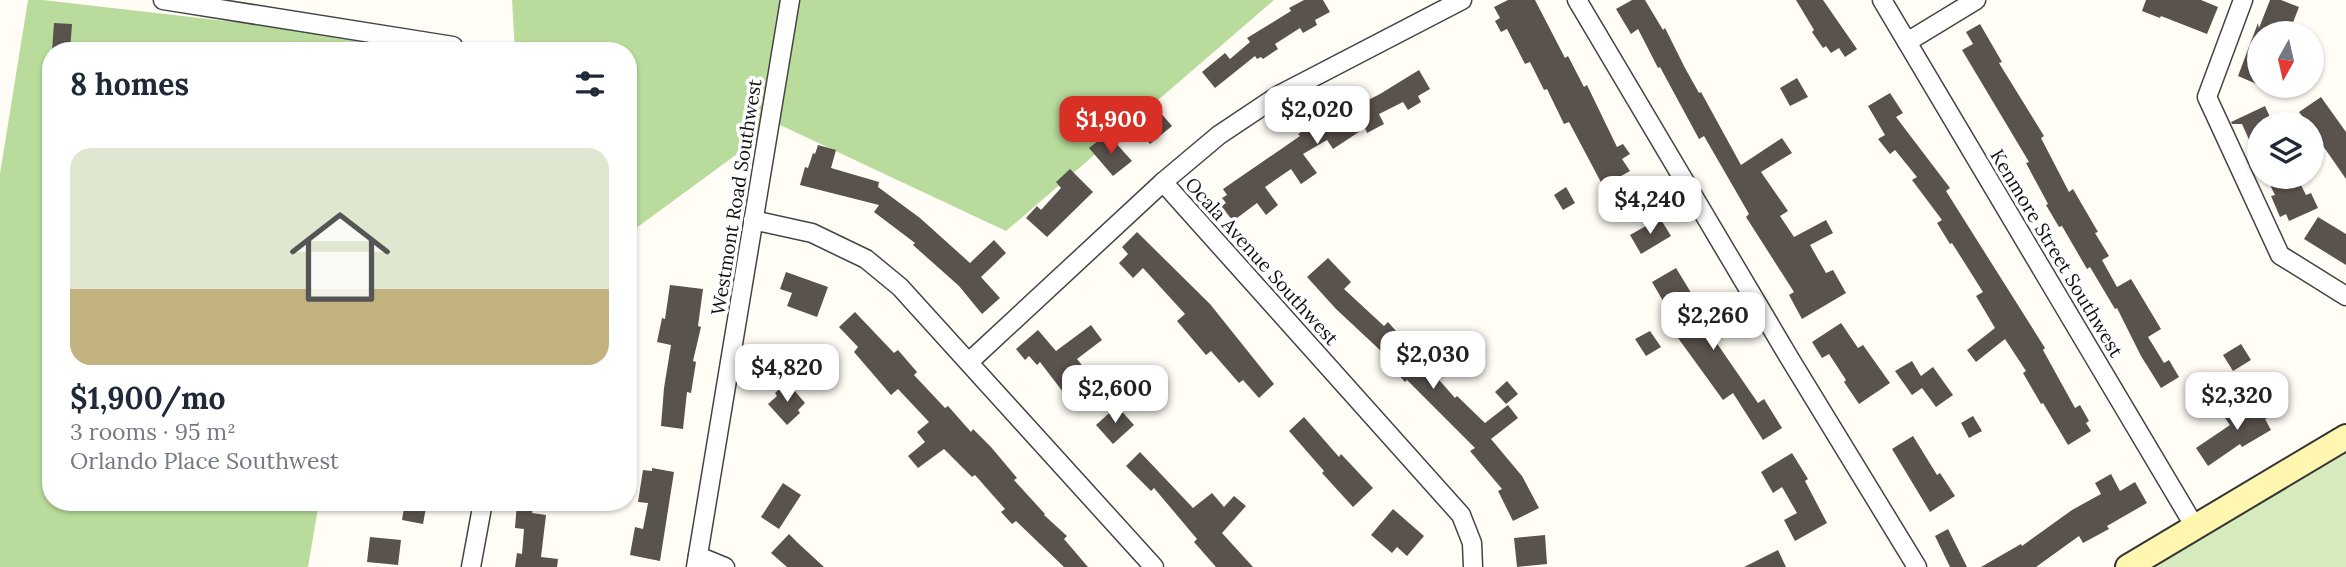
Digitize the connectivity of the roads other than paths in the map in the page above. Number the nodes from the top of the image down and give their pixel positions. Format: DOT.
graph roads {
  1 [pos="163,0"];
  2 [pos="790,0"];
  3 [pos="1462,0"];
  4 [pos="1577,0"];
  5 [pos="1882,0"];
  6 [pos="1976,0"];
  7 [pos="2243,0"];
  8 [pos="428,42"];
  9 [pos="1907,42"];
  10 [pos="1163,182"];
  11 [pos="753,220"];
  12 [pos="2346,296"];
  13 [pos="969,362"];
  14 [pos="2346,437"];
  15 [pos="481,511"];
  16 [pos="2195,527"];
  17 [pos="697,561"];
  18 [pos="471,567"];
  19 [pos="725,567"];
  20 [pos="1154,567"];
  21 [pos="1473,567"];
  22 [pos="1917,567"];
  23 [pos="2128,567"];
  1 -- 8 [label="street"];
  2 -- 11 [label="street, Westmont Road Southwest"];
  3 -- 10 [label="street"];
  4 -- 22 [label="street"];
  5 -- 9 [label="street, Kenmore Street Southwest"];
  6 -- 9 [label="street"];
  7 -- 12 [label="street"];
  9 -- 16 [label="street, Kenmore Street Southwest"];
  10 -- 13 [label="street"];
  10 -- 21 [label="street, Ocala Avenue Southwest"];
  11 -- 13 [label="street"];
  11 -- 17 [label="street, Westmont Road Southwest"];
  13 -- 20 [label="street"];
  14 -- 16 [label="main road"];
  15 -- 18 [label="street"];
  16 -- 23 [label="main road"];
  17 -- 19 [label="street"];
}
